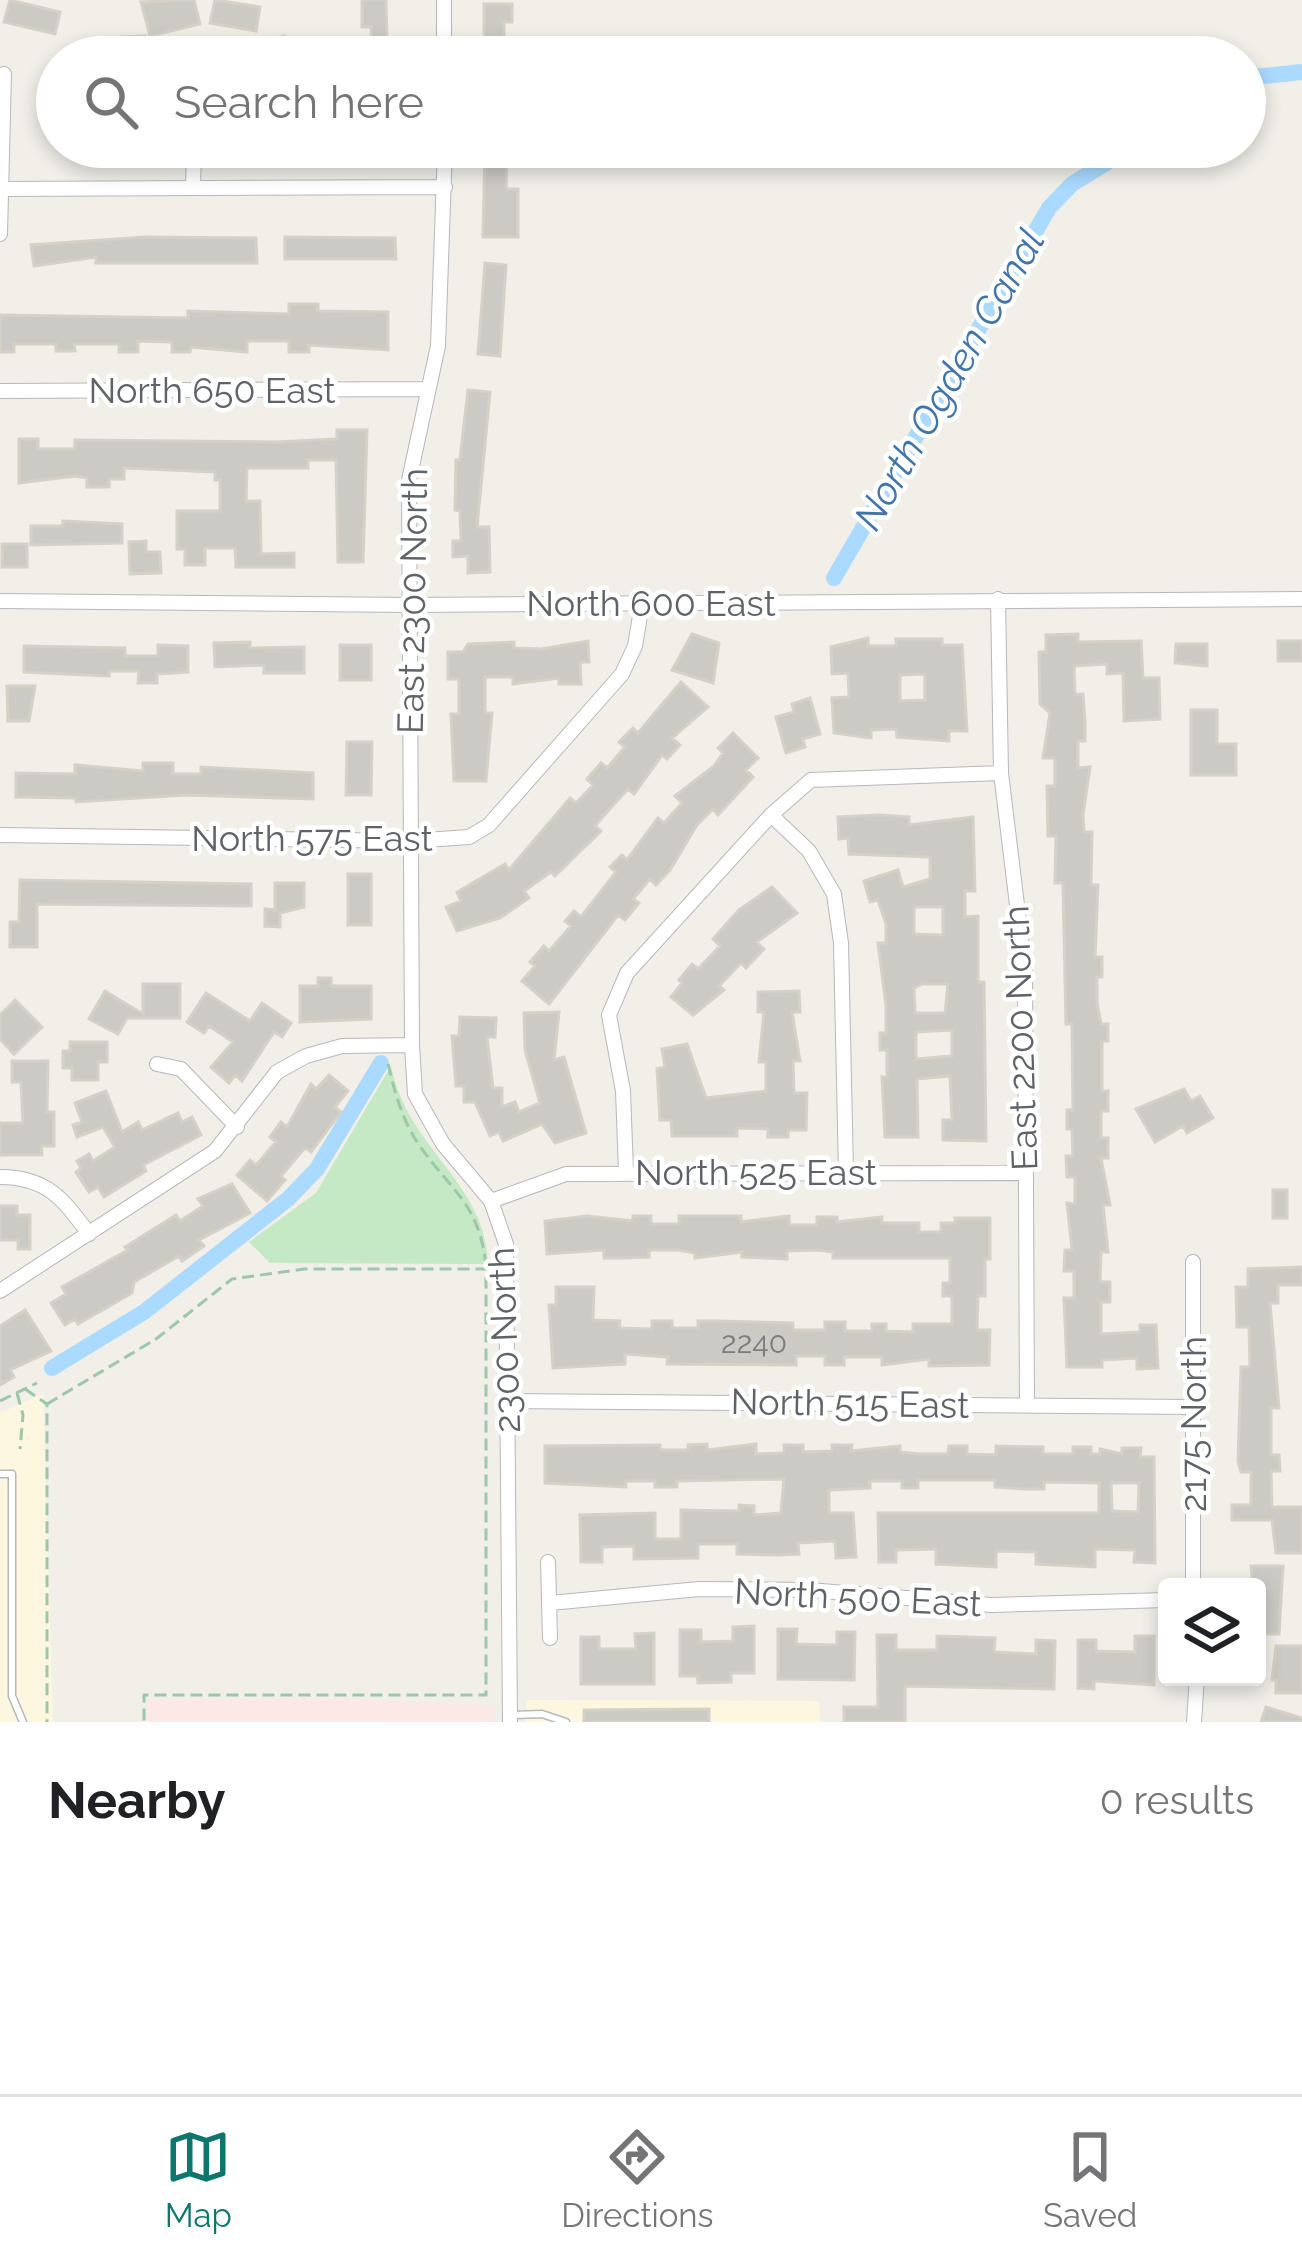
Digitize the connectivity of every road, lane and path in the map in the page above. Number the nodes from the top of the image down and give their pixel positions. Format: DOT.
graph roads {
  1 [pos="443,0"];
  2 [pos="444,36"];
  3 [pos="4,74"];
  4 [pos="193,168"];
  5 [pos="445,168"];
  6 [pos="445,187"];
  7 [pos="193,188"];
  8 [pos="2,189"];
  9 [pos="0,234"];
  10 [pos="424,389"];
  11 [pos="0,391"];
  12 [pos="998,599"];
  13 [pos="1302,599"];
  14 [pos="0,602"];
  15 [pos="642,604"];
  16 [pos="410,605"];
  17 [pos="1001,773"];
  18 [pos="770,815"];
  19 [pos="0,835"];
  20 [pos="411,842"];
  21 [pos="412,1046"];
  22 [pos="157,1064"];
  23 [pos="388,1064"];
  24 [pos="237,1127"];
  25 [pos="626,1172"];
  26 [pos="846,1172"];
  27 [pos="1026,1173"];
  28 [pos="0,1177"];
  29 [pos="491,1201"];
  30 [pos="89,1234"];
  31 [pos="1193,1262"];
  32 [pos="486,1269"];
  33 [pos="0,1291"];
  34 [pos="37,1383"];
  35 [pos="26,1389"];
  36 [pos="16,1393"];
  37 [pos="0,1401"];
  38 [pos="508,1401"];
  39 [pos="47,1404"];
  40 [pos="1027,1405"];
  41 [pos="1193,1407"];
  42 [pos="20,1449"];
  43 [pos="0,1474"];
  44 [pos="548,1562"];
  45 [pos="1193,1578"];
  46 [pos="1158,1600"];
  47 [pos="550,1603"];
  48 [pos="550,1638"];
  49 [pos="1196,1686"];
  50 [pos="510,1719"];
  51 [pos="23,1722"];
  52 [pos="47,1722"];
  53 [pos="144,1722"];
  54 [pos="566,1722"];
  55 [pos="1194,1722"];
  1 -- 2 [label="street"];
  3 -- 8 [label="street"];
  4 -- 7 [label="street"];
  5 -- 6 [label="street, East 2300 North"];
  6 -- 7 [label="street"];
  6 -- 10 [label="street, East 2300 North"];
  7 -- 8 [label="street"];
  8 -- 9 [label="street"];
  10 -- 11 [label="street, North 650 East"];
  10 -- 16 [label="street, East 2300 North"];
  12 -- 13 [label="street, North 600 East"];
  12 -- 15 [label="street, North 600 East"];
  12 -- 17 [label="street, East 2200 North"];
  14 -- 16 [label="street, North 600 East"];
  15 -- 16 [label="street, North 600 East"];
  15 -- 20 [label="street, North 575 East"];
  16 -- 20 [label="street, East 2300 North"];
  17 -- 18 [label="street"];
  17 -- 27 [label="street, East 2200 North"];
  18 -- 25 [label="street"];
  18 -- 26 [label="street"];
  19 -- 20 [label="street, North 575 East"];
  20 -- 21 [label="street, 2300 North"];
  21 -- 24 [label="street"];
  21 -- 29 [label="street, 2300 North"];
  22 -- 24 [label="street"];
  23 -- 32 [label="path"];
  24 -- 30 [label="street"];
  25 -- 26 [label="street, North 525 East"];
  25 -- 29 [label="street, North 525 East"];
  26 -- 27 [label="street, North 525 East"];
  27 -- 40 [label="street, East 2200 North"];
  28 -- 30 [label="street"];
  29 -- 38 [label="street, 2300 North"];
  30 -- 33 [label="street"];
  31 -- 41 [label="street, 2175 North"];
  32 -- 39 [label="path"];
  32 -- 53 [label="path"];
  34 -- 35 [label="path"];
  35 -- 36 [label="path"];
  35 -- 39 [label="path"];
  36 -- 37 [label="path"];
  36 -- 42 [label="path"];
  38 -- 40 [label="street, North 515 East"];
  38 -- 50 [label="street, 2300 North"];
  39 -- 52 [label="path"];
  40 -- 41 [label="street, North 515 East"];
  41 -- 45 [label="street, 2175 North"];
  43 -- 51 [label="lane"];
  44 -- 47 [label="street"];
  46 -- 47 [label="street, North 500 East"];
  47 -- 48 [label="street"];
  49 -- 55 [label="street"];
  50 -- 54 [label="lane"];
}
